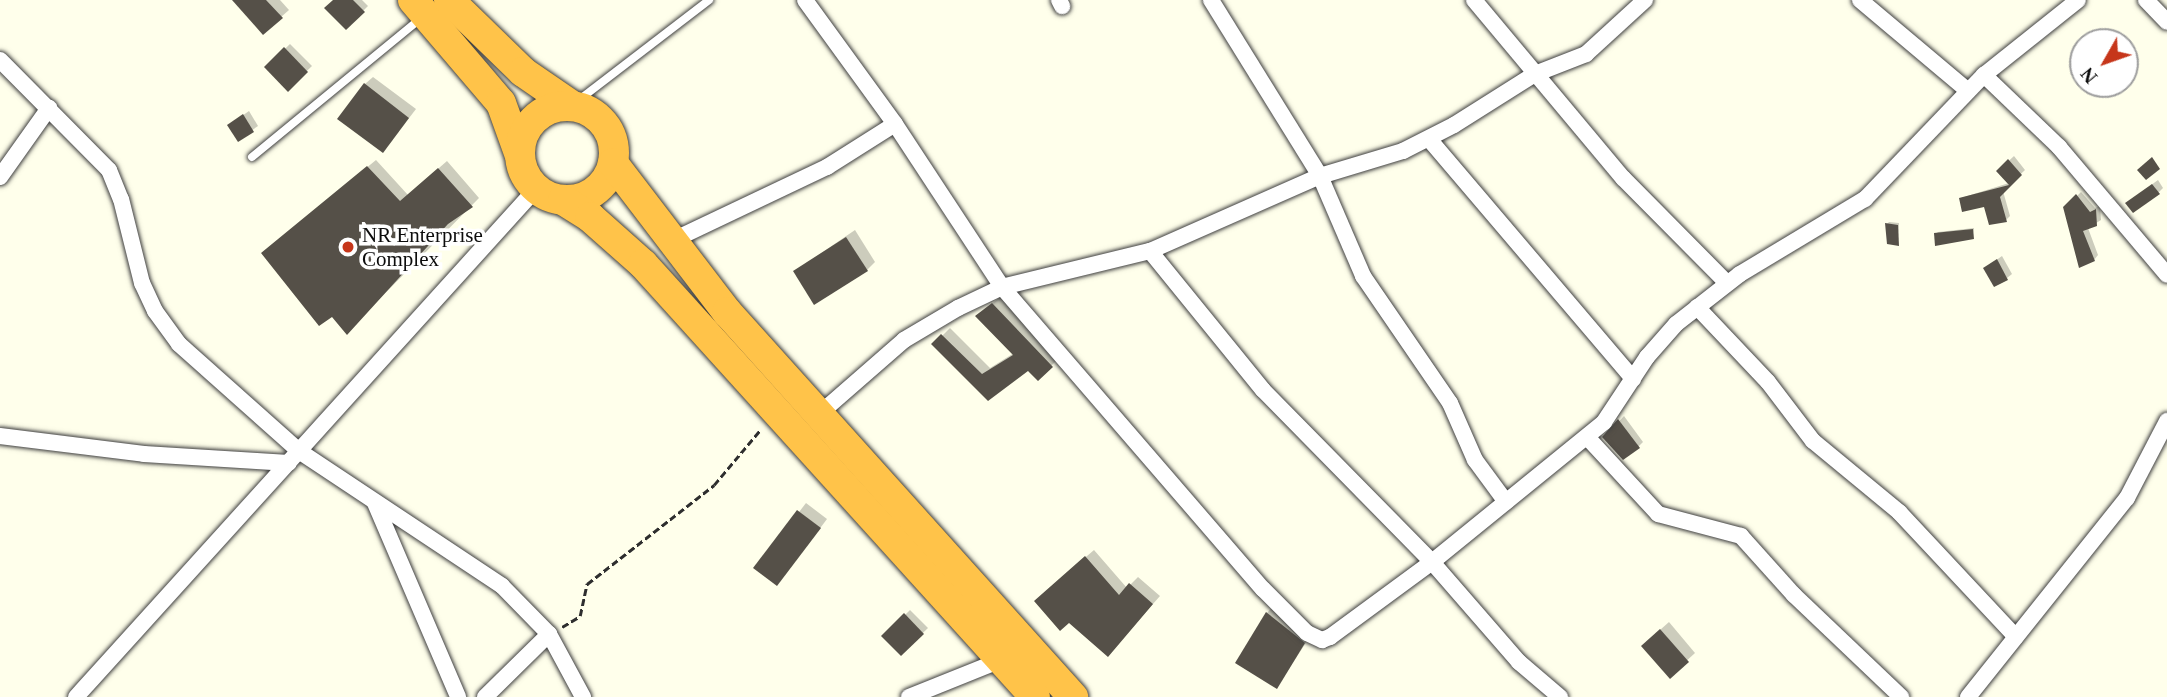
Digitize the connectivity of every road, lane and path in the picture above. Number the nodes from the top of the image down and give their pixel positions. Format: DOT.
graph roads {
  1 [pos="709,0"];
  2 [pos="805,0"];
  3 [pos="1211,0"];
  4 [pos="1474,0"];
  5 [pos="1860,0"];
  6 [pos="2078,0"];
  7 [pos="2146,0"];
  8 [pos="1641,1"];
  9 [pos="429,5"];
  10 [pos="2167,22"];
  11 [pos="0,60"];
  12 [pos="1535,74"];
  13 [pos="1984,75"];
  14 [pos="1968,91"];
  15 [pos="571,105"];
  16 [pos="50,108"];
  17 [pos="895,124"];
  18 [pos="1429,139"];
  19 [pos="519,153"];
  20 [pos="252,157"];
  21 [pos="613,163"];
  22 [pos="1320,176"];
  23 [pos="0,177"];
  24 [pos="550,195"];
  25 [pos="671,241"];
  26 [pos="1150,251"];
  27 [pos="2167,275"];
  28 [pos="1727,283"];
  29 [pos="1002,287"];
  30 [pos="1697,307"];
  31 [pos="1633,379"];
  32 [pos="776,410"];
  33 [pos="817,416"];
  34 [pos="2167,421"];
  35 [pos="0,436"];
  36 [pos="1587,437"];
  37 [pos="294,457"];
  38 [pos="2150,458"];
  39 [pos="2167,461"];
  40 [pos="375,502"];
  41 [pos="1506,502"];
  42 [pos="1432,562"];
  43 [pos="549,634"];
  44 [pos="2016,637"];
  45 [pos="1001,660"];
  46 [pos="76,697"];
  47 [pos="458,697"];
  48 [pos="485,697"];
  49 [pos="583,697"];
  50 [pos="909,697"];
  51 [pos="1035,697"];
  52 [pos="1073,697"];
  53 [pos="1560,697"];
  54 [pos="1901,697"];
  55 [pos="1968,697"];
  1 -- 15 [label="lane"];
  2 -- 17 [label="street"];
  3 -- 22 [label="street"];
  4 -- 12 [label="street"];
  5 -- 14 [label="street"];
  6 -- 13 [label="street"];
  7 -- 10 [label="street"];
  8 -- 12 [label="street"];
  9 -- 15 [label="highway"];
  9 -- 19 [label="highway"];
  9 -- 20 [label="lane"];
  11 -- 16 [label="street"];
  12 -- 18 [label="street"];
  12 -- 28 [label="street"];
  13 -- 14 [label="street"];
  13 -- 27 [label="street"];
  14 -- 28 [label="street"];
  15 -- 19 [label="highway"];
  15 -- 21 [label="highway"];
  16 -- 23 [label="street"];
  16 -- 37 [label="street"];
  17 -- 25 [label="street"];
  17 -- 29 [label="street"];
  18 -- 22 [label="street"];
  18 -- 31 [label="street"];
  19 -- 24 [label="highway"];
  21 -- 24 [label="highway"];
  21 -- 25 [label="highway"];
  22 -- 26 [label="street"];
  22 -- 41 [label="street"];
  24 -- 32 [label="highway"];
  24 -- 37 [label="street"];
  25 -- 33 [label="highway"];
  26 -- 29 [label="street"];
  26 -- 42 [label="street"];
  28 -- 30 [label="street"];
  29 -- 33 [label="street"];
  29 -- 42 [label="street"];
  30 -- 31 [label="street"];
  30 -- 44 [label="street"];
  31 -- 36 [label="street"];
  32 -- 43 [label="path"];
  32 -- 45 [label="highway"];
  33 -- 52 [label="highway"];
  34 -- 38 [label="street"];
  35 -- 37 [label="street"];
  36 -- 41 [label="street"];
  36 -- 54 [label="street"];
  37 -- 40 [label="street"];
  37 -- 46 [label="street"];
  38 -- 39 [label="street"];
  38 -- 44 [label="street"];
  40 -- 43 [label="street"];
  40 -- 47 [label="street"];
  41 -- 42 [label="street"];
  42 -- 53 [label="street"];
  43 -- 48 [label="street"];
  43 -- 49 [label="street"];
  44 -- 55 [label="street"];
  45 -- 50 [label="street"];
  45 -- 51 [label="highway"];
}
